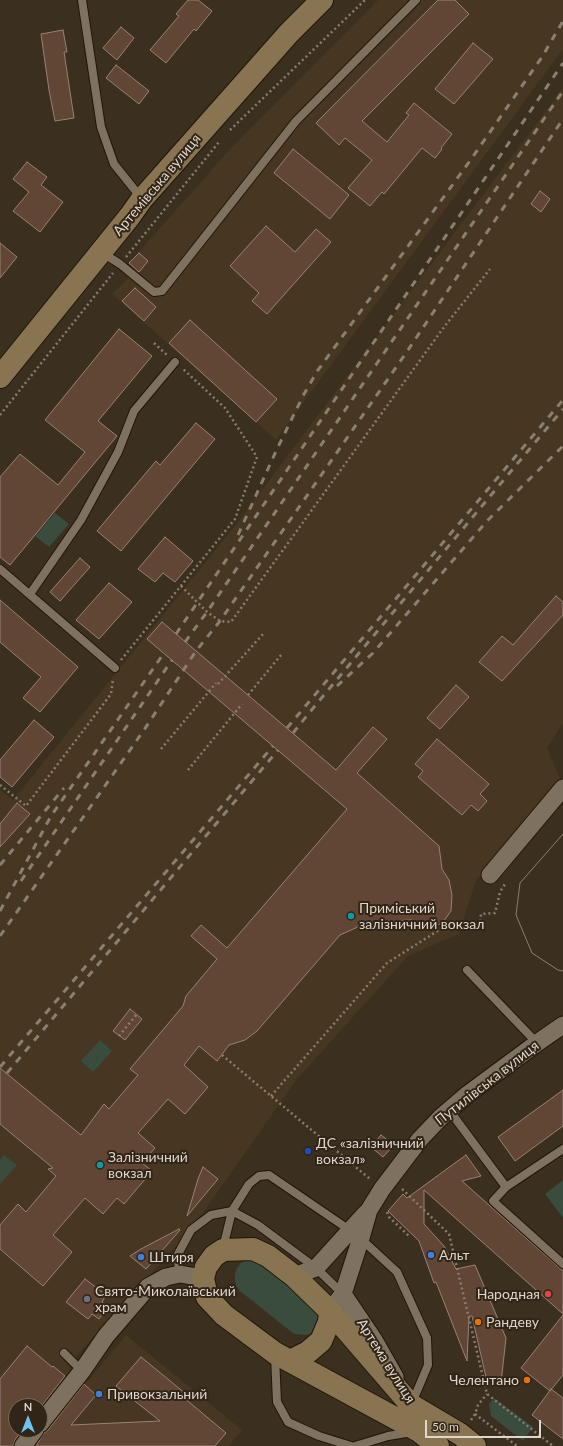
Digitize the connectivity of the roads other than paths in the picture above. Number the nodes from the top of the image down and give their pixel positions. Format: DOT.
graph roads {
  1 [pos="82,0"];
  2 [pos="322,0"];
  3 [pos="416,0"];
  4 [pos="142,199"];
  5 [pos="101,252"];
  6 [pos="175,362"];
  7 [pos="0,377"];
  8 [pos="0,570"];
  9 [pos="30,594"];
  10 [pos="115,668"];
  11 [pos="563,788"];
  12 [pos="490,875"];
  13 [pos="467,970"];
  14 [pos="563,1025"];
  15 [pos="537,1043"];
  16 [pos="449,1110"];
  17 [pos="563,1149"];
  18 [pos="506,1187"];
  19 [pos="232,1211"];
  20 [pos="356,1235"];
  21 [pos="223,1250"];
  22 [pos="563,1264"];
  23 [pos="316,1268"];
  24 [pos="180,1274"];
  25 [pos="294,1276"];
  26 [pos="203,1278"];
  27 [pos="343,1294"];
  28 [pos="330,1311"];
  29 [pos="64,1354"];
  30 [pos="282,1357"];
  31 [pos="82,1371"];
  32 [pos="411,1405"];
  33 [pos="48,1414"];
  34 [pos="419,1431"];
  35 [pos="30,1438"];
  36 [pos="23,1446"];
  37 [pos="351,1446"];
  38 [pos="355,1446"];
  39 [pos="438,1446"];
  40 [pos="476,1446"];
  1 -- 4 [label="lane"];
  2 -- 4 [label="main road, Артемівська вулиця"];
  3 -- 5 [label="lane"];
  4 -- 5 [label="main road, Артемівська вулиця"];
  5 -- 7 [label="main road, Артемівська вулиця"];
  6 -- 9 [label="lane"];
  8 -- 9 [label="lane"];
  9 -- 10 [label="lane"];
  11 -- 12 [label="street"];
  13 -- 15 [label="lane"];
  14 -- 15 [label="street, Путилівська вулиця"];
  15 -- 16 [label="street, Путилівська вулиця"];
  16 -- 18 [label="lane"];
  16 -- 20 [label="street, Путилівська вулиця"];
  17 -- 18 [label="lane"];
  18 -- 22 [label="lane"];
  19 -- 20 [label="lane"];
  19 -- 21 [label="lane"];
  19 -- 23 [label="lane"];
  19 -- 24 [label="lane"];
  20 -- 23 [label="street"];
  20 -- 27 [label="street, Путилівська вулиця"];
  20 -- 32 [label="lane"];
  21 -- 25 [label="main road"];
  21 -- 26 [label="main road"];
  23 -- 25 [label="street"];
  23 -- 27 [label="lane"];
  24 -- 26 [label="street"];
  24 -- 31 [label="street"];
  25 -- 28 [label="main road"];
  26 -- 30 [label="main road, Артема вулиця"];
  27 -- 28 [label="street, Путилівська вулиця"];
  27 -- 32 [label="street, Артема вулиця"];
  28 -- 30 [label="main road"];
  28 -- 32 [label="main road"];
  29 -- 31 [label="lane"];
  30 -- 34 [label="main road, Артема вулиця"];
  30 -- 37 [label="lane"];
  31 -- 33 [label="street"];
  32 -- 40 [label="main road, Артема вулиця"];
  34 -- 38 [label="lane"];
  34 -- 39 [label="main road, Артема вулиця"];
  35 -- 36 [label="street"];
}
